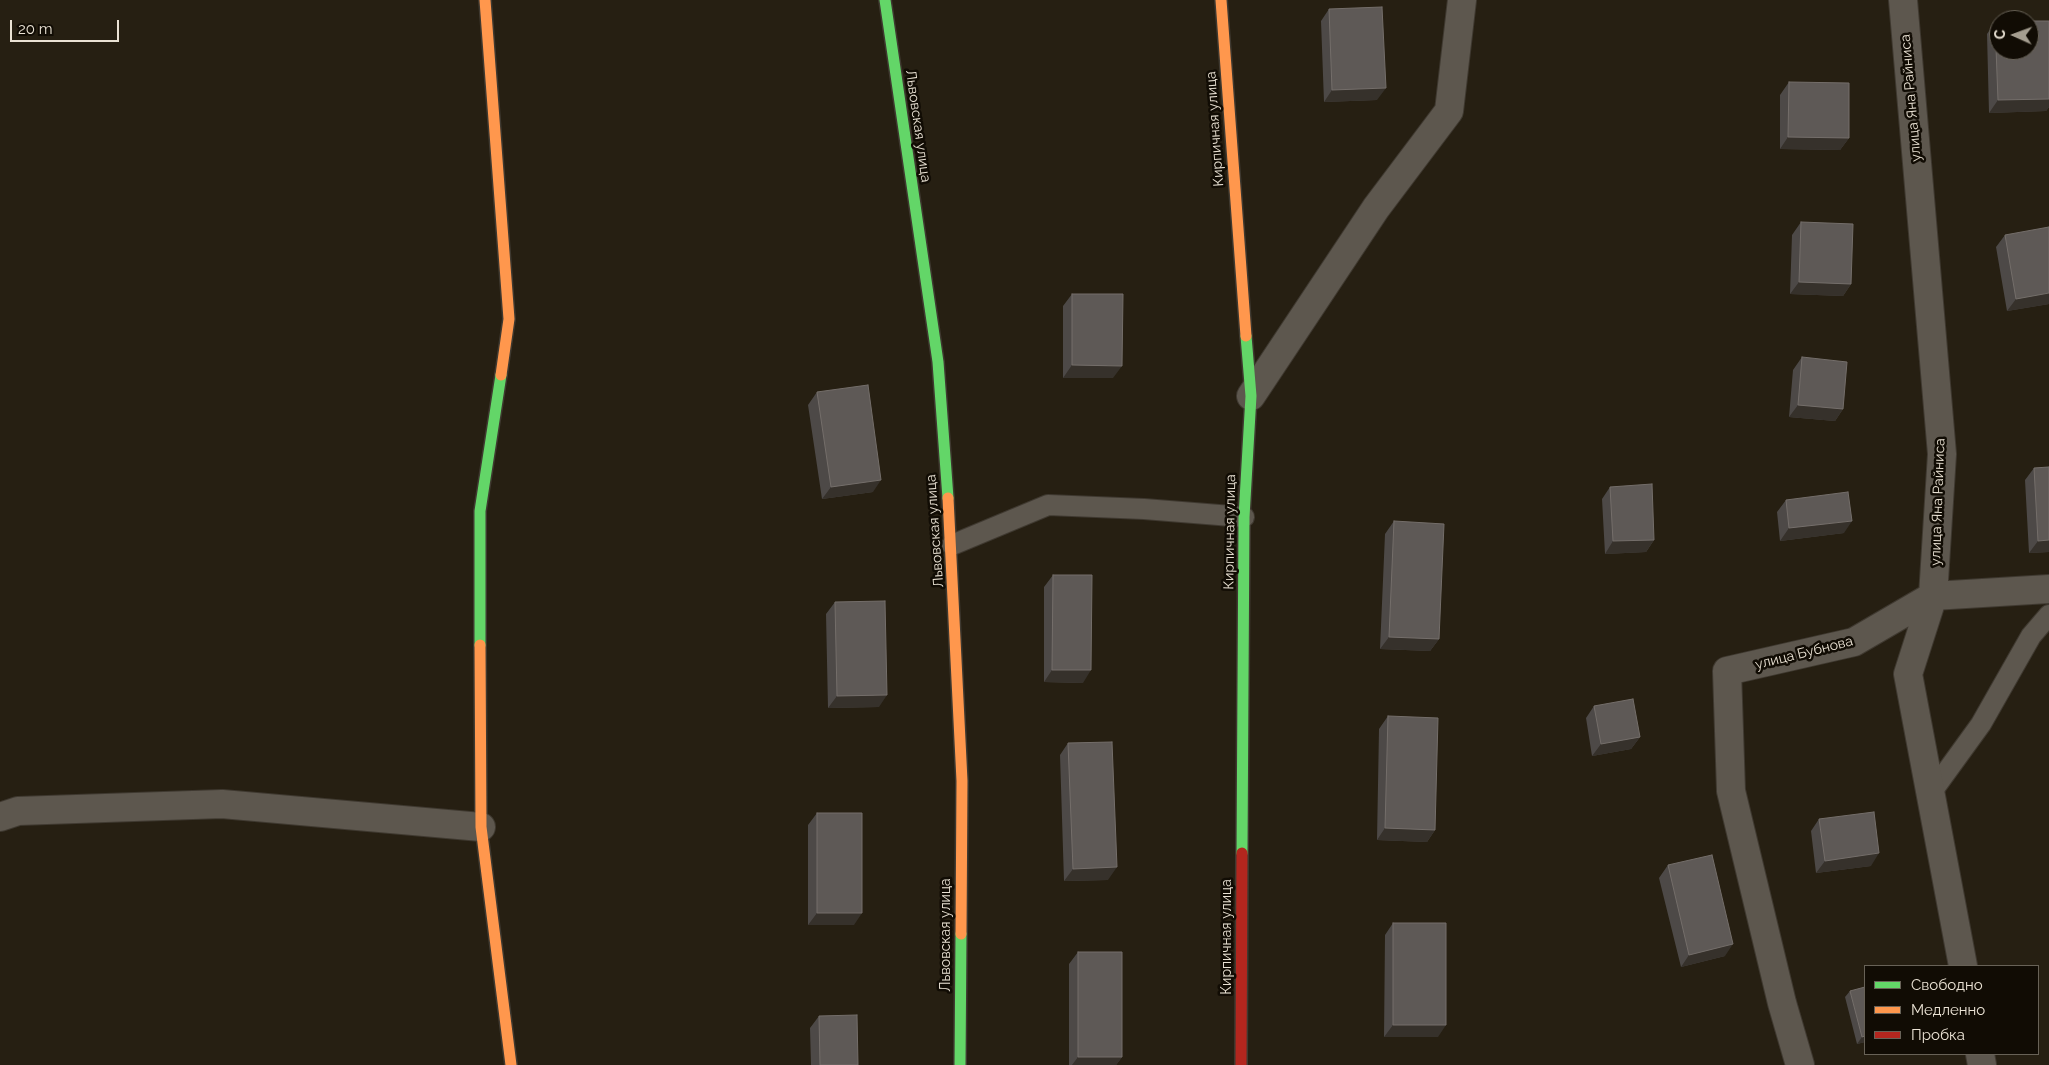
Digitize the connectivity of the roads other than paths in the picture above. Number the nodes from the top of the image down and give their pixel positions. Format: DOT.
graph roads {
  1 [pos="485,0"];
  2 [pos="885,0"];
  3 [pos="1221,0"];
  4 [pos="1462,0"];
  5 [pos="1903,0"];
  6 [pos="1251,396"];
  7 [pos="1244,517"];
  8 [pos="952,545"];
  9 [pos="2049,589"];
  10 [pos="1933,596"];
  11 [pos="2049,615"];
  12 [pos="1930,793"];
  13 [pos="0,816"];
  14 [pos="481,827"];
  15 [pos="1964,965"];
  16 [pos="511,1065"];
  17 [pos="960,1065"];
  18 [pos="1241,1065"];
  19 [pos="1800,1065"];
  1 -- 14 [label="street"];
  2 -- 8 [label="street, Львовская улица"];
  3 -- 6 [label="street, Кирпичная улица"];
  4 -- 6 [label="street"];
  5 -- 10 [label="street, улица Яна Райниса"];
  6 -- 7 [label="street, Кирпичная улица"];
  7 -- 8 [label="lane"];
  7 -- 18 [label="street, Кирпичная улица"];
  8 -- 17 [label="street, Львовская улица"];
  9 -- 10 [label="street, улица Бубнова"];
  10 -- 12 [label="street, улица Яна Райниса"];
  10 -- 19 [label="street, улица Бубнова"];
  11 -- 12 [label="lane"];
  12 -- 15 [label="street, улица Яна Райниса"];
  13 -- 14 [label="street"];
  14 -- 16 [label="street"];
}
